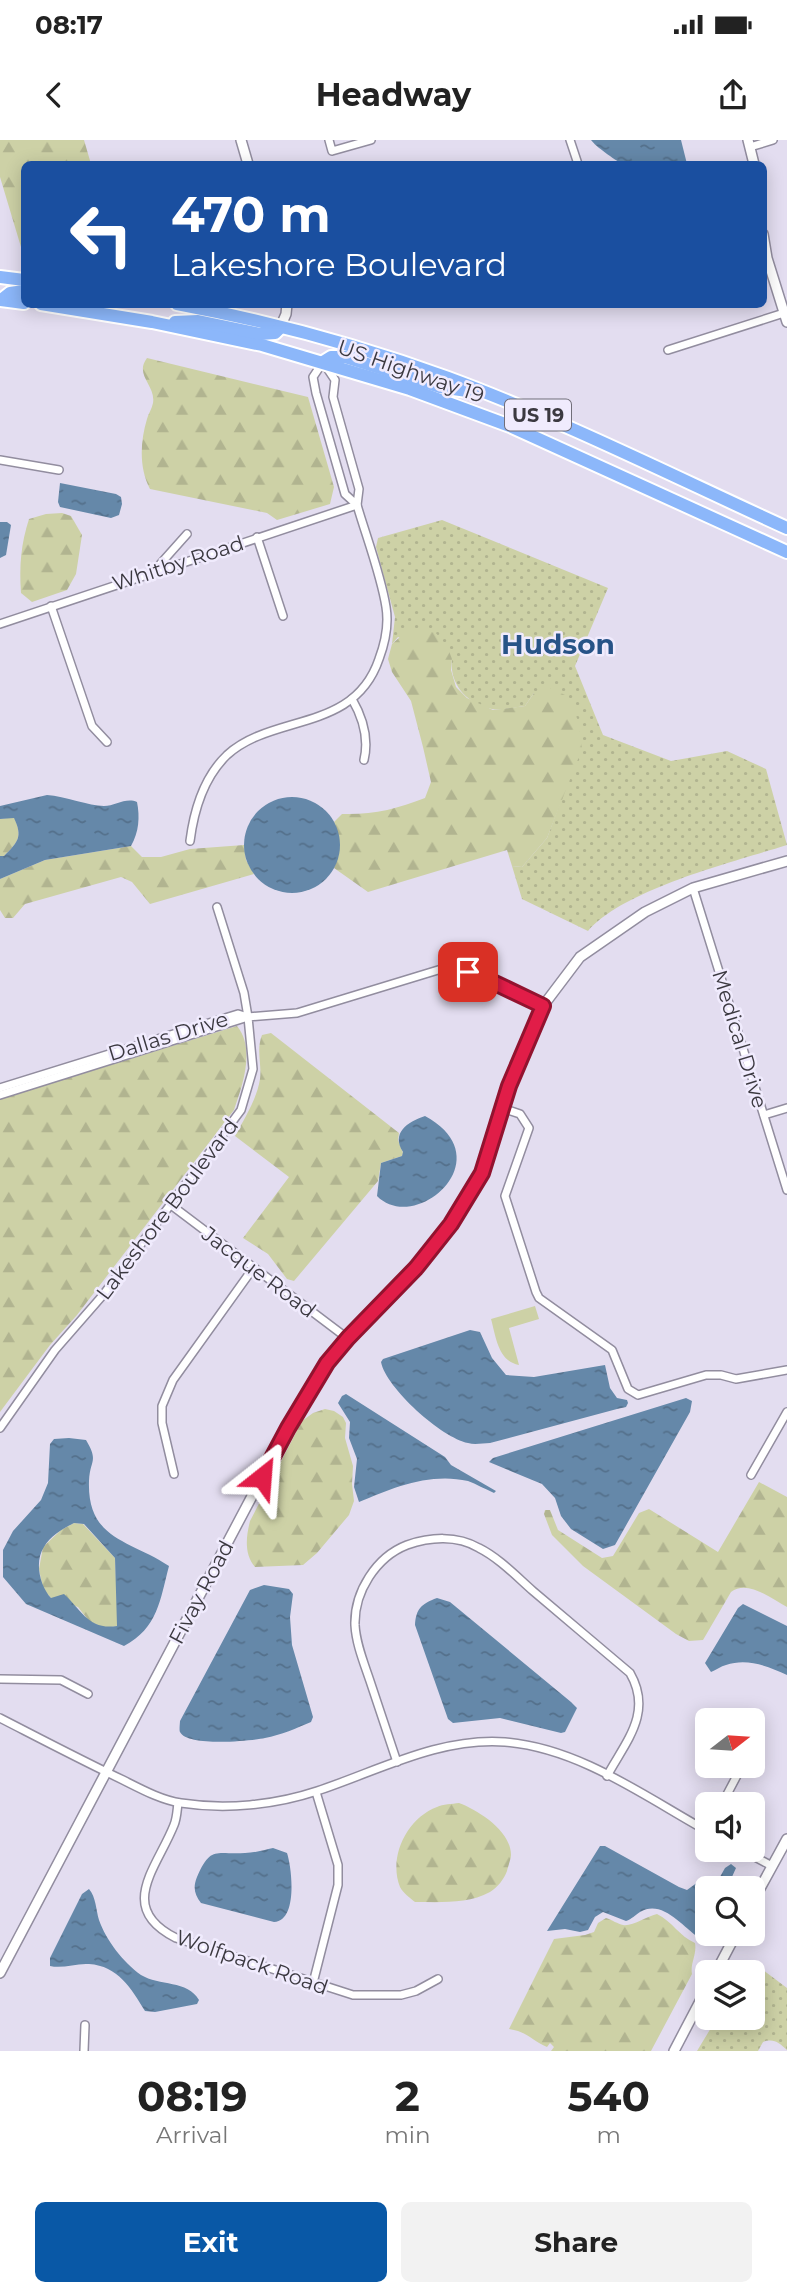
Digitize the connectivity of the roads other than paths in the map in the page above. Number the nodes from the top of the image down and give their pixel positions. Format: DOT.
graph roads {
  1 [pos="241,140"];
  2 [pos="329,140"];
  3 [pos="371,140"];
  4 [pos="570,140"];
  5 [pos="772,140"];
  6 [pos="749,143"];
  7 [pos="247,161"];
  8 [pos="577,161"];
  9 [pos="753,161"];
  10 [pos="767,258"];
  11 [pos="0,277"];
  12 [pos="21,280"];
  13 [pos="21,291"];
  14 [pos="0,301"];
  15 [pos="21,303"];
  16 [pos="66,308"];
  17 [pos="194,308"];
  18 [pos="287,308"];
  19 [pos="786,317"];
  20 [pos="152,322"];
  21 [pos="279,328"];
  22 [pos="668,350"];
  23 [pos="323,362"];
  24 [pos="487,393"];
  25 [pos="0,460"];
  26 [pos="59,470"];
  27 [pos="357,505"];
  28 [pos="787,528"];
  29 [pos="187,534"];
  30 [pos="257,537"];
  31 [pos="787,552"];
  32 [pos="153,571"];
  33 [pos="51,606"];
  34 [pos="283,616"];
  35 [pos="0,624"];
  36 [pos="352,699"];
  37 [pos="107,742"];
  38 [pos="364,760"];
  39 [pos="190,841"];
  40 [pos="787,861"];
  41 [pos="693,888"];
  42 [pos="217,907"];
  43 [pos="543,1006"];
  44 [pos="248,1017"];
  45 [pos="0,1088"];
  46 [pos="0,1095"];
  47 [pos="502,1108"];
  48 [pos="787,1108"];
  49 [pos="764,1115"];
  50 [pos="787,1190"];
  51 [pos="171,1205"];
  52 [pos="254,1268"];
  53 [pos="348,1338"];
  54 [pos="785,1372"];
  55 [pos="787,1412"];
  56 [pos="0,1428"];
  57 [pos="174,1474"];
  58 [pos="751,1475"];
  59 [pos="0,1679"];
  60 [pos="88,1694"];
  61 [pos="0,1718"];
  62 [pos="397,1762"];
  63 [pos="106,1772"];
  64 [pos="607,1776"];
  65 [pos="316,1792"];
  66 [pos="178,1803"];
  67 [pos="695,1824"];
  68 [pos="787,1839"];
  69 [pos="764,1862"];
  70 [pos="772,1866"];
  71 [pos="765,1879"];
  72 [pos="0,1973"];
  73 [pos="438,1979"];
  74 [pos="313,1983"];
  75 [pos="695,2012"];
  76 [pos="85,2025"];
  77 [pos="84,2051"];
  78 [pos="674,2051"];
  1 -- 7 [label="street"];
  2 -- 3 [label="street"];
  4 -- 8 [label="street"];
  5 -- 6 [label="street"];
  6 -- 9 [label="street"];
  10 -- 19 [label="street"];
  11 -- 12 [label="highway"];
  13 -- 14 [label="highway"];
  14 -- 15 [label="highway"];
  16 -- 20 [label="highway, US Highway 19 / US 19"];
  17 -- 21 [label="highway, US Highway 19 / US 19"];
  18 -- 21 [label="street"];
  19 -- 22 [label="street"];
  20 -- 21 [label="highway"];
  20 -- 23 [label="highway, US Highway 19 / US 19"];
  21 -- 24 [label="highway, US Highway 19 / US 19"];
  23 -- 24 [label="highway"];
  23 -- 27 [label="street"];
  23 -- 27 [label="street"];
  23 -- 31 [label="highway, US Highway 19 / US 19"];
  24 -- 28 [label="highway, US Highway 19 / US 19"];
  25 -- 26 [label="street"];
  27 -- 30 [label="street, Whitby Road"];
  27 -- 36 [label="street"];
  29 -- 32 [label="street"];
  30 -- 32 [label="street, Whitby Road"];
  30 -- 34 [label="street"];
  32 -- 33 [label="street, Whitby Road"];
  33 -- 35 [label="street, Whitby Road"];
  33 -- 37 [label="street"];
  36 -- 38 [label="street"];
  36 -- 39 [label="street"];
  40 -- 41 [label="street, Fivay Road"];
  41 -- 43 [label="street, Fivay Road"];
  41 -- 49 [label="street, Medical Drive"];
  42 -- 44 [label="street, Lakeshore Boulevard"];
  43 -- 44 [label="street"];
  43 -- 47 [label="street, Fivay Road"];
  44 -- 45 [label="street, Dallas Drive"];
  44 -- 46 [label="street, Dallas Drive"];
  44 -- 51 [label="street, Lakeshore Boulevard"];
  47 -- 53 [label="street, Fivay Road"];
  47 -- 54 [label="street"];
  48 -- 49 [label="street"];
  49 -- 50 [label="street, Medical Drive"];
  51 -- 52 [label="street, Jacque Road"];
  51 -- 56 [label="street, Lakeshore Boulevard"];
  52 -- 53 [label="street, Jacque Road"];
  52 -- 57 [label="street"];
  53 -- 63 [label="street, Fivay Road"];
  55 -- 58 [label="street"];
  59 -- 60 [label="street"];
  61 -- 63 [label="street"];
  62 -- 64 [label="street"];
  62 -- 64 [label="street"];
  62 -- 65 [label="street"];
  63 -- 66 [label="street"];
  63 -- 72 [label="street, Fivay Road"];
  64 -- 67 [label="street"];
  65 -- 66 [label="street"];
  65 -- 74 [label="street"];
  66 -- 74 [label="street, Wolfpack Road"];
  68 -- 70 [label="street"];
  69 -- 70 [label="street"];
  70 -- 71 [label="street"];
  73 -- 74 [label="street, Wolfpack Road"];
  75 -- 78 [label="street"];
  76 -- 77 [label="street"];
}
